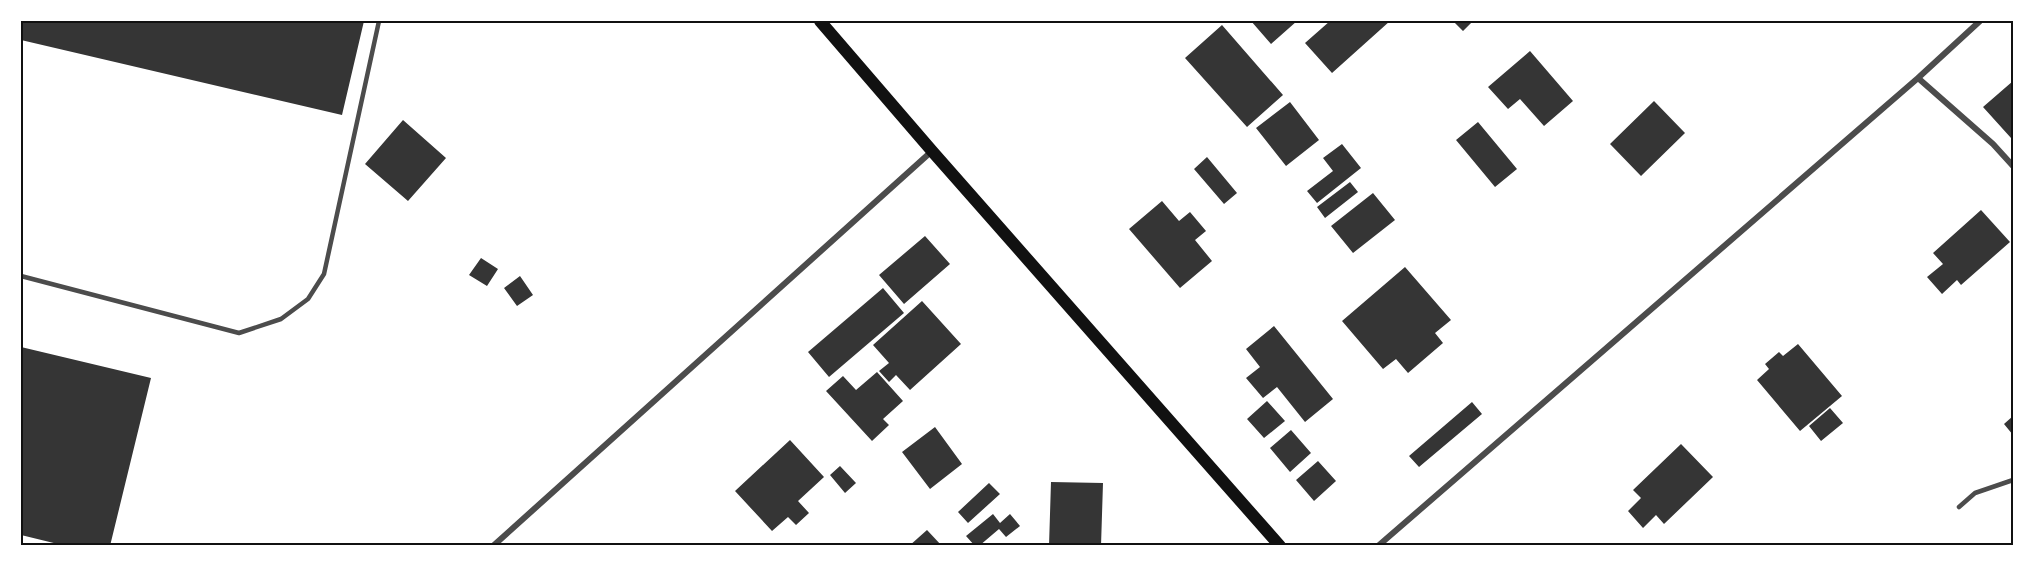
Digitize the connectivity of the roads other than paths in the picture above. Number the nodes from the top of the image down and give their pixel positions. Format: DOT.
graph roads {
  1 [pos="379,21"];
  2 [pos="820,21"];
  3 [pos="1980,21"];
  4 [pos="1918,78"];
  5 [pos="932,152"];
  6 [pos="2013,166"];
  7 [pos="21,276"];
  8 [pos="2013,480"];
  9 [pos="1959,507"];
  10 [pos="493,546"];
  11 [pos="1280,546"];
  12 [pos="1378,546"];
  1 -- 7 [label="lane"];
  2 -- 5 [label="main road"];
  3 -- 4 [label="street"];
  4 -- 6 [label="street"];
  4 -- 12 [label="street"];
  5 -- 10 [label="street"];
  5 -- 11 [label="main road"];
  8 -- 9 [label="lane"];
}
